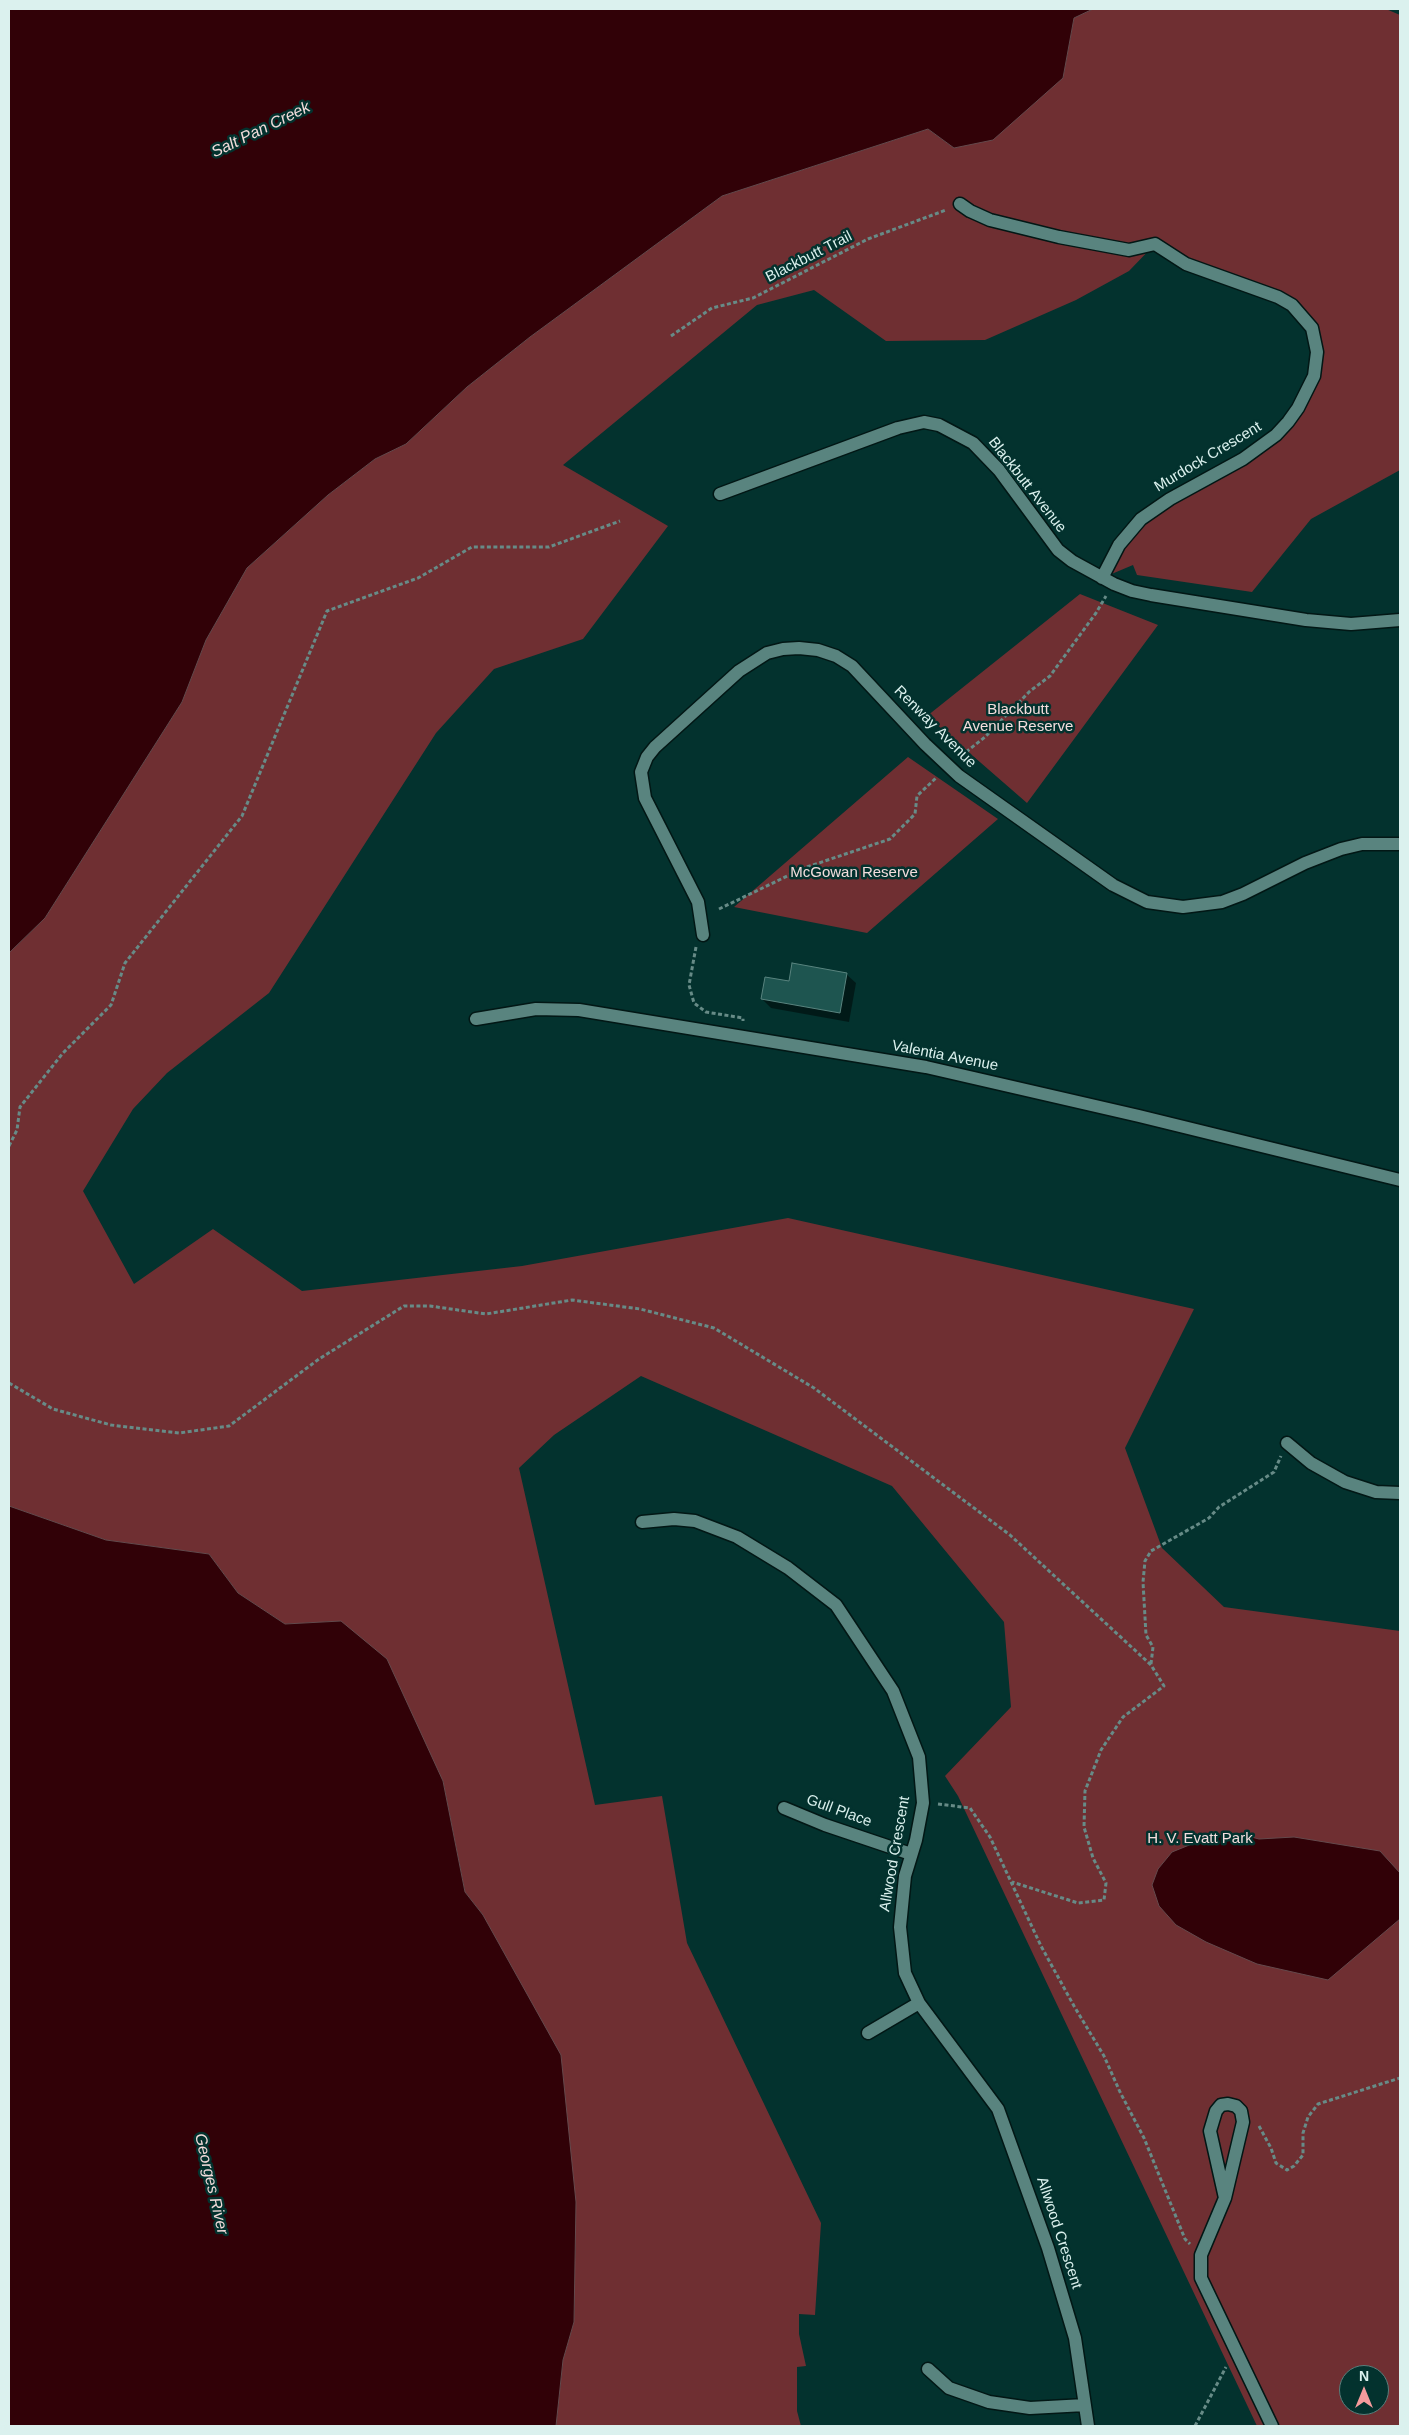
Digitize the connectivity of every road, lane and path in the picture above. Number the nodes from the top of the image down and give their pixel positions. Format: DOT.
graph roads {
  1 [pos="960,204"];
  2 [pos="671,336"];
  3 [pos="720,494"];
  4 [pos="620,521"];
  5 [pos="1102,578"];
  6 [pos="1114,584"];
  7 [pos="1400,620"];
  8 [pos="949,766"];
  9 [pos="1400,844"];
  10 [pos="719,909"];
  11 [pos="703,935"];
  12 [pos="476,1019"];
  13 [pos="741,1037"];
  14 [pos="9,1146"];
  15 [pos="1400,1180"];
  16 [pos="9,1383"];
  17 [pos="1287,1443"];
  18 [pos="1400,1493"];
  19 [pos="642,1522"];
  20 [pos="1151,1664"];
  21 [pos="923,1803"];
  22 [pos="784,1808"];
  23 [pos="912,1854"];
  24 [pos="1012,1882"];
  25 [pos="919,2003"];
  26 [pos="868,2033"];
  27 [pos="1400,2078"];
  28 [pos="1243,2122"];
  29 [pos="1225,2198"];
  30 [pos="1201,2255"];
  31 [pos="1234,2348"];
  32 [pos="928,2370"];
  33 [pos="1085,2404"];
  34 [pos="1088,2426"];
  35 [pos="1196,2426"];
  36 [pos="1272,2426"];
  1 -- 2 [label="path, Blackbutt Trail"];
  1 -- 5 [label="street, Murdock Crescent"];
  3 -- 5 [label="street, Blackbutt Avenue"];
  4 -- 14 [label="path"];
  5 -- 6 [label="street, Blackbutt Avenue"];
  6 -- 7 [label="street, Blackbutt Avenue"];
  6 -- 8 [label="path"];
  8 -- 9 [label="street, Renway Avenue"];
  8 -- 10 [label="path"];
  8 -- 11 [label="street, Renway Avenue"];
  11 -- 13 [label="path"];
  12 -- 13 [label="street, Valentia Avenue"];
  13 -- 15 [label="street, Valentia Avenue"];
  16 -- 20 [label="path"];
  17 -- 18 [label="street"];
  17 -- 20 [label="path"];
  19 -- 21 [label="street, Allwood Crescent"];
  20 -- 24 [label="path"];
  21 -- 23 [label="street, Allwood Crescent"];
  21 -- 24 [label="path"];
  22 -- 23 [label="street, Gull Place"];
  23 -- 25 [label="street, Allwood Crescent"];
  24 -- 30 [label="path"];
  25 -- 26 [label="street"];
  25 -- 33 [label="street, Allwood Crescent"];
  27 -- 28 [label="path"];
  28 -- 29 [label="street"];
  28 -- 29 [label="street"];
  29 -- 30 [label="street"];
  30 -- 31 [label="street"];
  31 -- 35 [label="path"];
  31 -- 36 [label="street"];
  32 -- 33 [label="street"];
  33 -- 34 [label="street, Allwood Crescent"];
}
